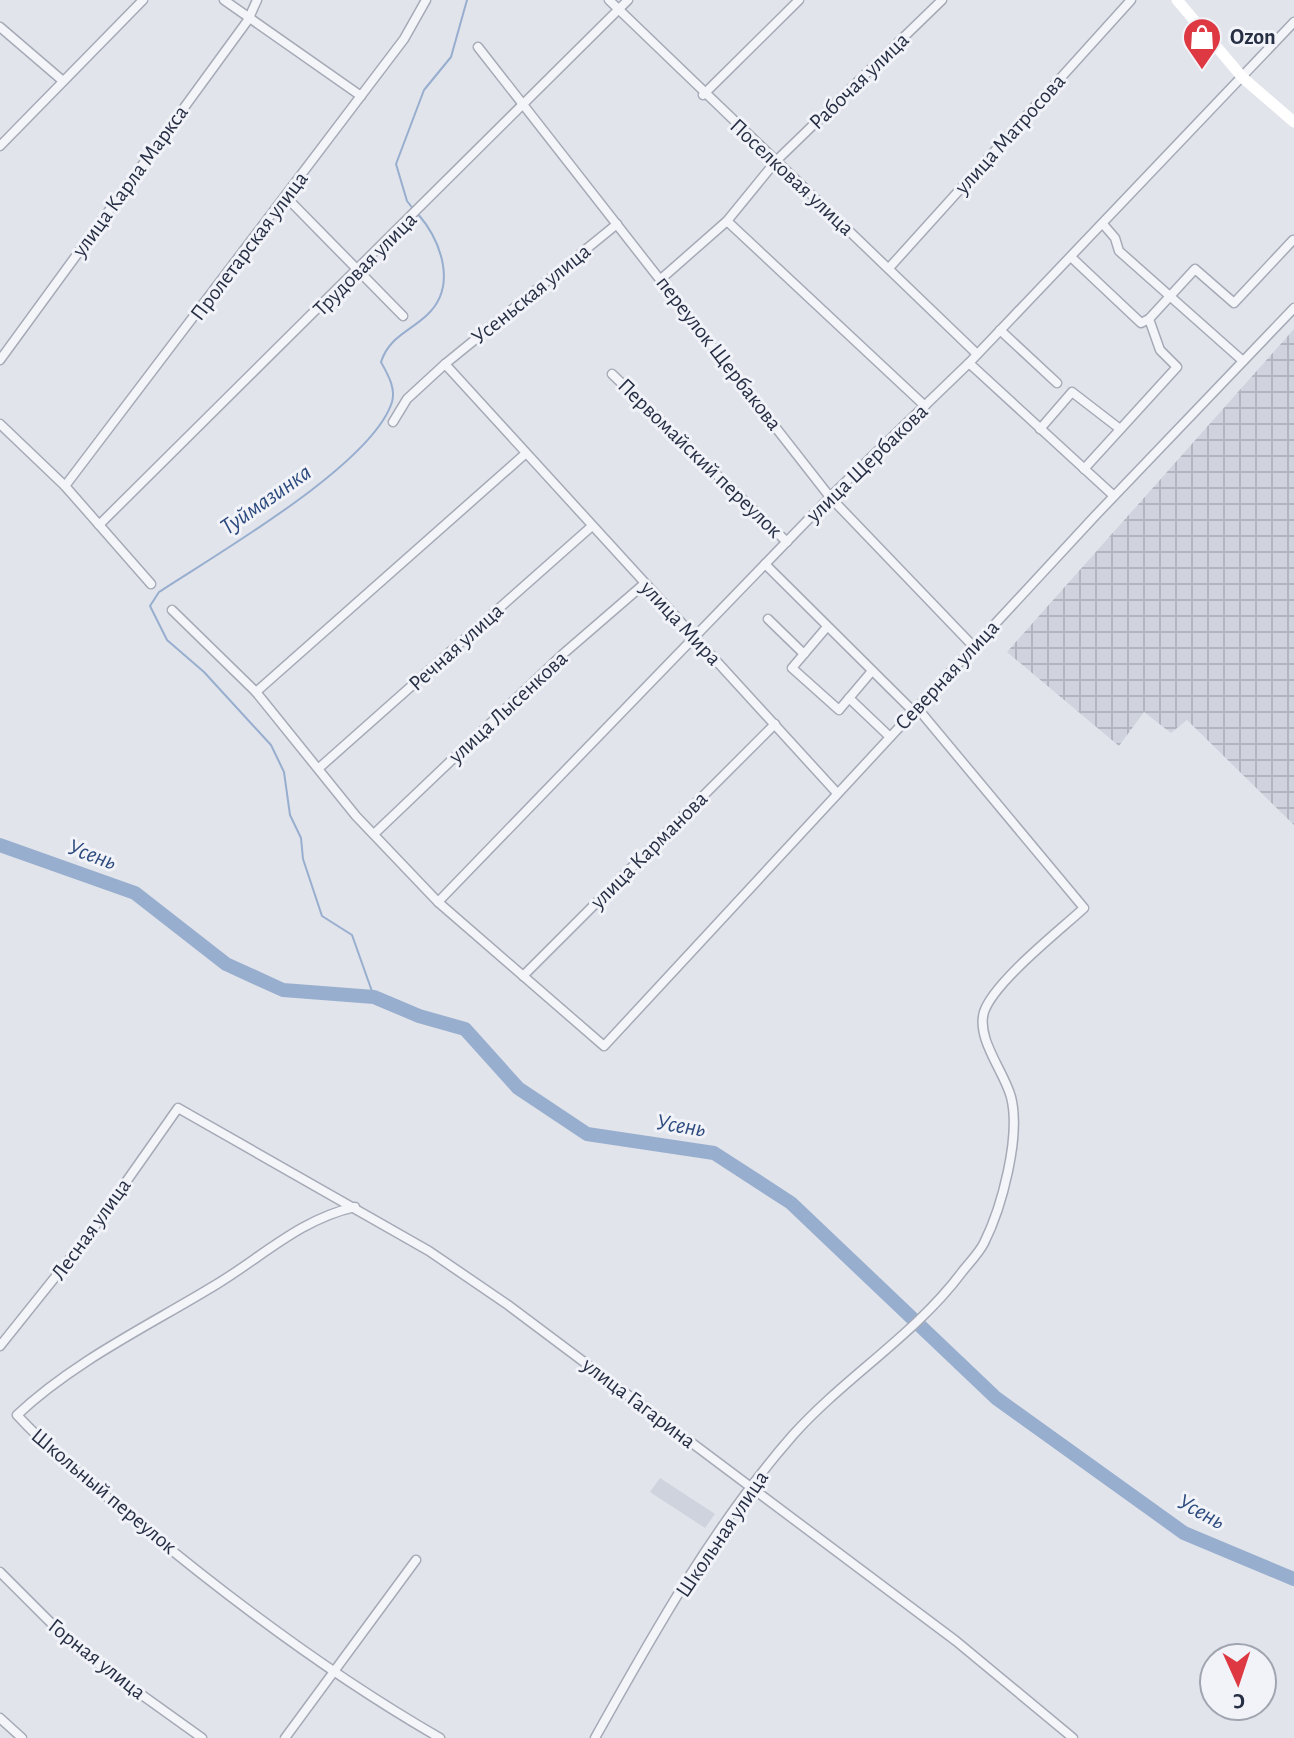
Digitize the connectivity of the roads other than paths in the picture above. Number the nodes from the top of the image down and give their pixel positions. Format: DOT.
graph roads {
  1 [pos="143,0"];
  2 [pos="224,0"];
  3 [pos="257,0"];
  4 [pos="426,0"];
  5 [pos="609,0"];
  6 [pos="628,0"];
  7 [pos="799,0"];
  8 [pos="942,0"];
  9 [pos="1131,0"];
  10 [pos="1177,0"];
  11 [pos="618,9"];
  12 [pos="248,20"];
  13 [pos="1294,22"];
  14 [pos="0,27"];
  15 [pos="478,47"];
  16 [pos="1243,78"];
  17 [pos="63,81"];
  18 [pos="703,95"];
  19 [pos="361,96"];
  20 [pos="520,106"];
  21 [pos="1294,122"];
  22 [pos="0,146"];
  23 [pos="776,161"];
  24 [pos="286,197"];
  25 [pos="727,221"];
  26 [pos="617,224"];
  27 [pos="1103,224"];
  28 [pos="1293,240"];
  29 [pos="1071,257"];
  30 [pos="889,268"];
  31 [pos="359,271"];
  32 [pos="661,279"];
  33 [pos="1169,299"];
  34 [pos="1294,308"];
  35 [pos="403,316"];
  36 [pos="1149,319"];
  37 [pos="1000,330"];
  38 [pos="977,354"];
  39 [pos="0,360"];
  40 [pos="1243,361"];
  41 [pos="969,363"];
  42 [pos="445,364"];
  43 [pos="612,374"];
  44 [pos="1057,383"];
  45 [pos="925,406"];
  46 [pos="393,422"];
  47 [pos="0,424"];
  48 [pos="1040,429"];
  49 [pos="1120,429"];
  50 [pos="525,454"];
  51 [pos="1084,469"];
  52 [pos="65,486"];
  53 [pos="1114,496"];
  54 [pos="830,497"];
  55 [pos="99,525"];
  56 [pos="592,526"];
  57 [pos="787,542"];
  58 [pos="765,564"];
  59 [pos="151,584"];
  60 [pos="644,584"];
  61 [pos="172,610"];
  62 [pos="768,619"];
  63 [pos="826,628"];
  64 [pos="695,637"];
  65 [pos="974,647"];
  66 [pos="804,654"];
  67 [pos="872,671"];
  68 [pos="256,692"];
  69 [pos="849,698"];
  70 [pos="917,712"];
  71 [pos="775,724"];
  72 [pos="890,737"];
  73 [pos="319,768"];
  74 [pos="837,793"];
  75 [pos="374,834"];
  76 [pos="438,902"];
  77 [pos="523,976"];
  78 [pos="178,1108"];
  79 [pos="355,1207"];
  80 [pos="946,1294"];
  81 [pos="0,1346"];
  82 [pos="751,1486"];
  83 [pos="416,1560"];
  84 [pos="0,1572"];
  85 [pos="333,1673"];
  86 [pos="0,1718"];
  87 [pos="22,1738"];
  88 [pos="202,1738"];
  89 [pos="285,1738"];
  90 [pos="440,1738"];
  91 [pos="595,1738"];
  92 [pos="1073,1738"];
  1 -- 17 [label="street"];
  2 -- 12 [label="street"];
  3 -- 12 [label="street, улица Карла Маркса"];
  4 -- 19 [label="street, Пролетарская улица"];
  5 -- 11 [label="street, Поселковая улица"];
  6 -- 11 [label="street, Трудовая улица"];
  7 -- 18 [label="street"];
  8 -- 23 [label="street, Рабочая улица"];
  9 -- 30 [label="street, улица Матросова"];
  10 -- 16 [label="street"];
  11 -- 18 [label="street, Поселковая улица"];
  11 -- 20 [label="street, Трудовая улица"];
  12 -- 19 [label="street"];
  12 -- 39 [label="street, улица Карла Маркса"];
  13 -- 16 [label="street, улица Щербакова"];
  14 -- 17 [label="street"];
  15 -- 20 [label="street, переулок Щербакова"];
  16 -- 21 [label="street"];
  16 -- 27 [label="street, улица Щербакова"];
  17 -- 22 [label="street"];
  18 -- 23 [label="street, Поселковая улица"];
  19 -- 24 [label="street, Пролетарская улица"];
  20 -- 26 [label="street, переулок Щербакова"];
  20 -- 31 [label="street, Трудовая улица"];
  23 -- 25 [label="street, Рабочая улица"];
  23 -- 30 [label="street, Поселковая улица"];
  24 -- 31 [label="street"];
  24 -- 52 [label="street, Пролетарская улица"];
  25 -- 32 [label="street, Рабочая улица"];
  25 -- 45 [label="street"];
  26 -- 32 [label="street, переулок Щербакова"];
  26 -- 42 [label="street, Усеньская улица"];
  27 -- 29 [label="street, улица Щербакова"];
  27 -- 33 [label="street"];
  28 -- 33 [label="street"];
  29 -- 36 [label="street"];
  29 -- 37 [label="street, улица Щербакова"];
  30 -- 38 [label="street, Поселковая улица"];
  31 -- 35 [label="street"];
  31 -- 55 [label="street, Трудовая улица"];
  32 -- 54 [label="street, переулок Щербакова"];
  33 -- 36 [label="street"];
  33 -- 40 [label="street"];
  34 -- 40 [label="street, Северная улица"];
  36 -- 49 [label="street"];
  37 -- 38 [label="street, улица Щербакова"];
  37 -- 44 [label="street"];
  38 -- 41 [label="street, улица Щербакова"];
  40 -- 53 [label="street, Северная улица"];
  41 -- 45 [label="street, улица Щербакова"];
  41 -- 48 [label="street"];
  42 -- 46 [label="street, Усеньская улица"];
  42 -- 50 [label="street, улица Мира"];
  43 -- 57 [label="street, Первомайский переулок"];
  45 -- 54 [label="street, улица Щербакова"];
  47 -- 52 [label="street"];
  48 -- 49 [label="street"];
  48 -- 51 [label="street"];
  49 -- 51 [label="street"];
  50 -- 56 [label="street, улица Мира"];
  50 -- 68 [label="street"];
  51 -- 53 [label="street"];
  52 -- 55 [label="street"];
  53 -- 65 [label="street, Северная улица"];
  54 -- 57 [label="street, улица Щербакова"];
  54 -- 65 [label="street, переулок Щербакова"];
  55 -- 59 [label="street"];
  56 -- 60 [label="street, улица Мира"];
  56 -- 73 [label="street, Речная улица"];
  57 -- 58 [label="street, улица Щербакова"];
  58 -- 63 [label="street, Первомайский переулок"];
  58 -- 64 [label="street, улица Щербакова"];
  60 -- 64 [label="street, улица Мира"];
  60 -- 75 [label="street, улица Лысенкова"];
  61 -- 68 [label="street"];
  62 -- 66 [label="street"];
  63 -- 66 [label="street"];
  63 -- 67 [label="street, Первомайский переулок"];
  64 -- 71 [label="street, улица Мира"];
  64 -- 76 [label="street, улица Щербакова"];
  65 -- 70 [label="street, Северная улица"];
  66 -- 69 [label="street"];
  67 -- 69 [label="street"];
  67 -- 70 [label="street, Первомайский переулок"];
  68 -- 73 [label="street"];
  69 -- 72 [label="street"];
  70 -- 72 [label="street, Северная улица"];
  70 -- 80 [label="street, Первомайский переулок"];
  71 -- 74 [label="street, улица Мира"];
  71 -- 77 [label="street, улица Карманова"];
  72 -- 74 [label="street, Северная улица"];
  73 -- 75 [label="street"];
  74 -- 77 [label="street, Северная улица"];
  75 -- 76 [label="street"];
  76 -- 77 [label="street"];
  78 -- 79 [label="street, улица Гагарина"];
  78 -- 81 [label="street, Лесная улица"];
  79 -- 82 [label="street, улица Гагарина"];
  79 -- 85 [label="street, Школьный переулок"];
  80 -- 82 [label="street, Школьная улица"];
  82 -- 91 [label="street, Школьная улица"];
  82 -- 92 [label="street, улица Гагарина"];
  83 -- 85 [label="street"];
  84 -- 88 [label="street, Горная улица"];
  85 -- 89 [label="street"];
  85 -- 90 [label="street, Школьный переулок"];
  86 -- 87 [label="street"];
}
